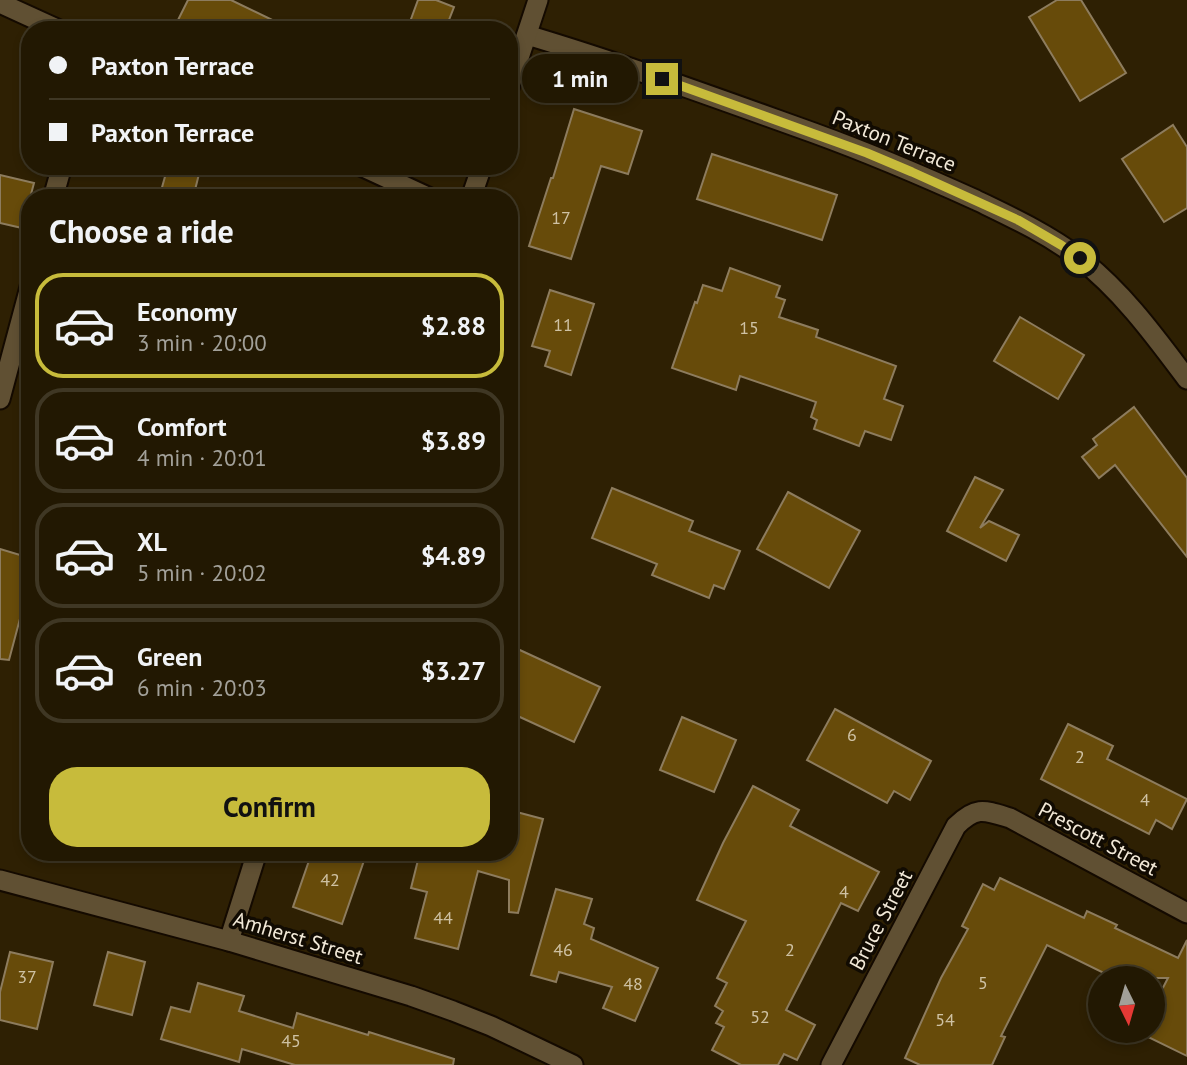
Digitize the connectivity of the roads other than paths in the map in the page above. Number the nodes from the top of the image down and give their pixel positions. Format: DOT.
graph roads {
  1 [pos="538,0"];
  2 [pos="0,3"];
  3 [pos="39,21"];
  4 [pos="527,35"];
  5 [pos="518,62"];
  6 [pos="380,175"];
  7 [pos="411,189"];
  8 [pos="21,321"];
  9 [pos="1187,379"];
  10 [pos="0,399"];
  11 [pos="985,811"];
  12 [pos="254,861"];
  13 [pos="0,880"];
  14 [pos="1187,913"];
  15 [pos="229,941"];
  16 [pos="573,1065"];
  17 [pos="831,1065"];
  1 -- 4 [label="street"];
  2 -- 3 [label="street"];
  4 -- 5 [label="street"];
  4 -- 9 [label="street, Paxton Terrace"];
  6 -- 7 [label="street"];
  8 -- 10 [label="street"];
  11 -- 14 [label="street, Prescott Street"];
  11 -- 17 [label="street, Bruce Street"];
  12 -- 15 [label="street"];
  13 -- 15 [label="street, Amherst Street"];
  15 -- 16 [label="street, Amherst Street"];
}
